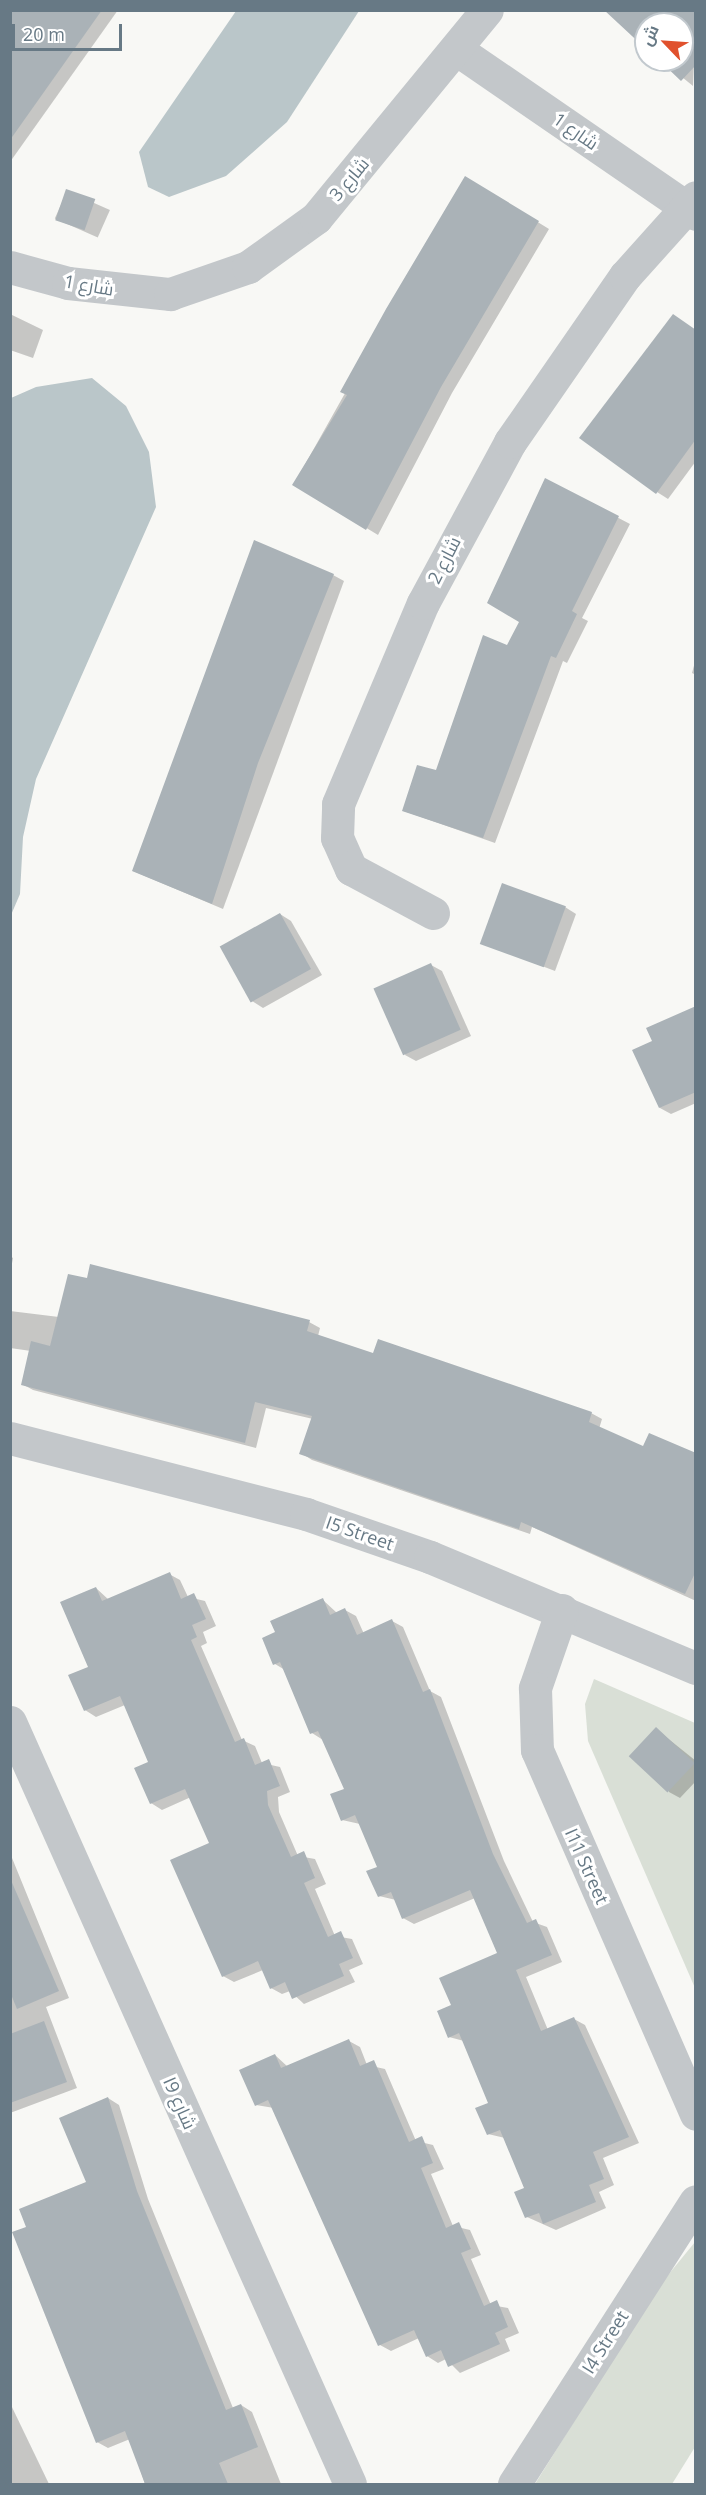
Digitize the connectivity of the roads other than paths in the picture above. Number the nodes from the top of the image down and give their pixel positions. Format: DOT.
graph roads {
  1 [pos="487,10"];
  2 [pos="456,49"];
  3 [pos="692,206"];
  4 [pos="10,267"];
  5 [pos="170,294"];
  6 [pos="433,913"];
  7 [pos="10,1438"];
  8 [pos="562,1610"];
  9 [pos="696,1668"];
  10 [pos="10,1722"];
  11 [pos="696,2114"];
  12 [pos="696,2201"];
  13 [pos="350,2484"];
  14 [pos="514,2484"];
  1 -- 2 [label="street, شارع 3"];
  2 -- 3 [label="street, شارع 1"];
  2 -- 5 [label="street, شارع 3"];
  3 -- 6 [label="street, شارع 2"];
  4 -- 5 [label="street, شارع 1"];
  7 -- 8 [label="street, I5 Street"];
  8 -- 9 [label="street, I5 Street"];
  8 -- 11 [label="street, I11 Street"];
  10 -- 13 [label="street, I9 شارع"];
  12 -- 14 [label="street, I4 Street"];
}
